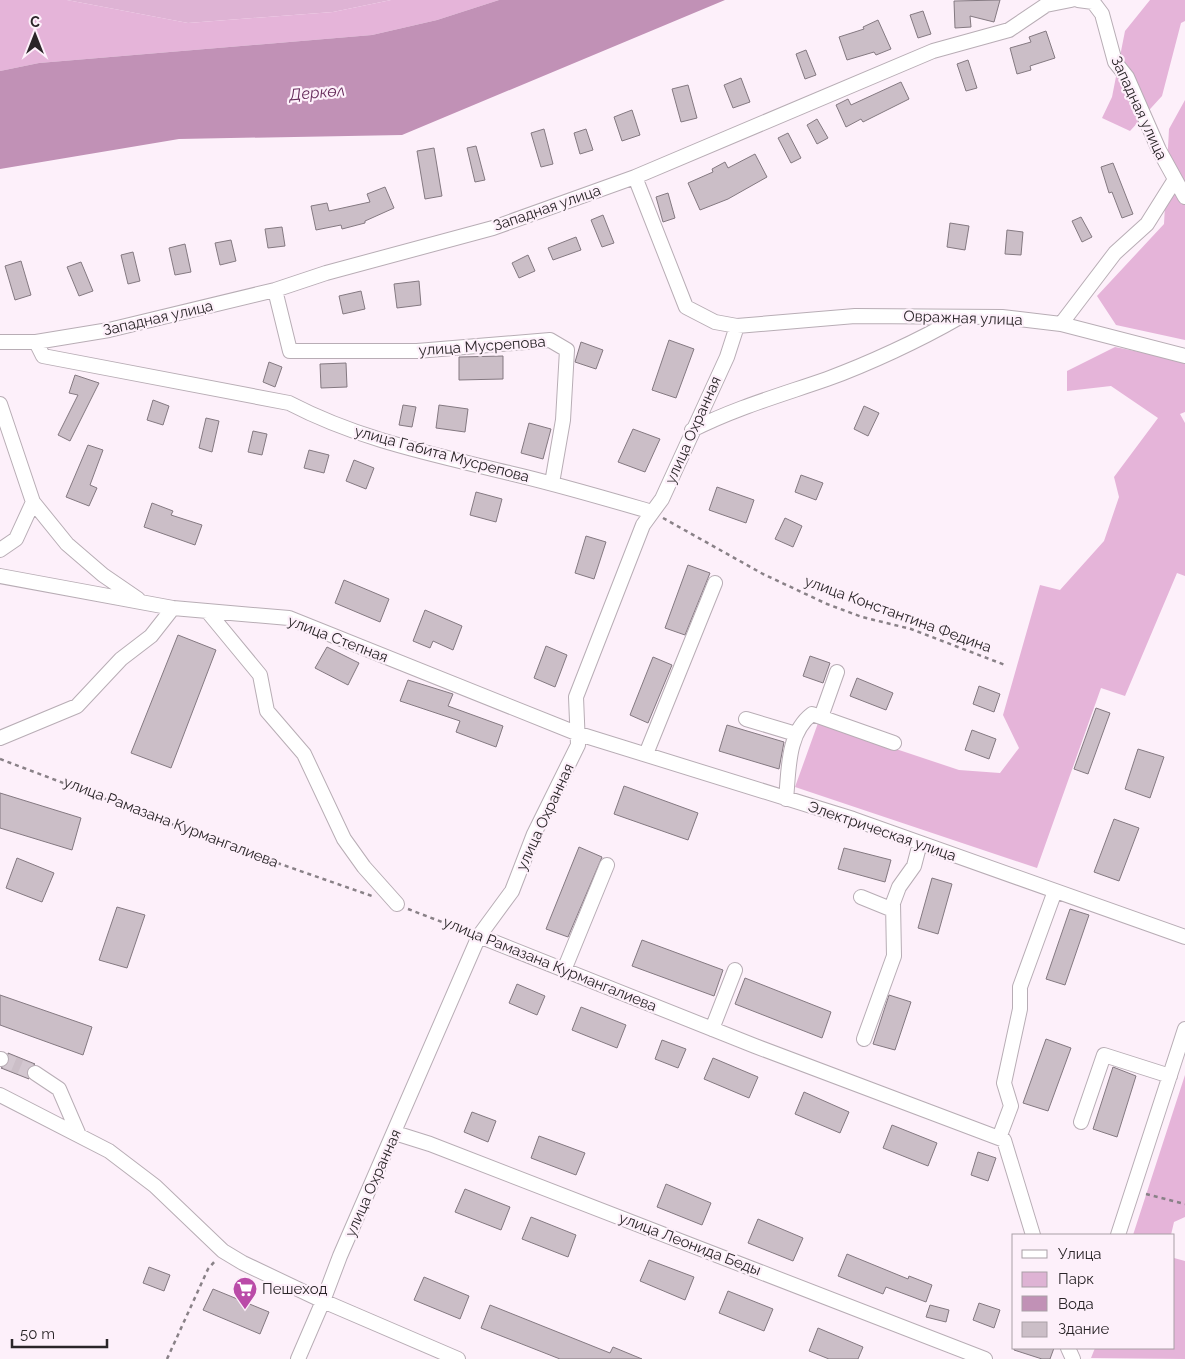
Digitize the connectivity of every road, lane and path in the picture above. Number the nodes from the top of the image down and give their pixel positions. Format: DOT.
graph roads {
  1 [pos="1071,0"];
  2 [pos="1078,0"];
  3 [pos="635,177"];
  4 [pos="1174,181"];
  5 [pos="1185,197"];
  6 [pos="275,290"];
  7 [pos="958,317"];
  8 [pos="1061,324"];
  9 [pos="737,326"];
  10 [pos="0,342"];
  11 [pos="36,342"];
  12 [pos="1185,356"];
  13 [pos="0,404"];
  14 [pos="692,430"];
  15 [pos="552,483"];
  16 [pos="33,502"];
  17 [pos="652,512"];
  18 [pos="0,550"];
  19 [pos="0,576"];
  20 [pos="715,583"];
  21 [pos="141,602"];
  22 [pos="174,608"];
  23 [pos="208,612"];
  24 [pos="1005,666"];
  25 [pos="837,672"];
  26 [pos="821,717"];
  27 [pos="746,718"];
  28 [pos="576,733"];
  29 [pos="796,734"];
  30 [pos="0,738"];
  31 [pos="894,743"];
  32 [pos="646,754"];
  33 [pos="0,759"];
  34 [pos="786,799"];
  35 [pos="920,843"];
  36 [pos="607,865"];
  37 [pos="1054,891"];
  38 [pos="861,897"];
  39 [pos="397,904"];
  40 [pos="893,910"];
  41 [pos="479,936"];
  42 [pos="1185,937"];
  43 [pos="564,970"];
  44 [pos="735,970"];
  45 [pos="712,1029"];
  46 [pos="1185,1029"];
  47 [pos="864,1039"];
  48 [pos="35,1073"];
  49 [pos="1170,1076"];
  50 [pos="0,1095"];
  51 [pos="1081,1122"];
  52 [pos="78,1133"];
  53 [pos="395,1133"];
  54 [pos="999,1138"];
  55 [pos="1146,1194"];
  56 [pos="1185,1204"];
  57 [pos="1033,1234"];
  58 [pos="1118,1234"];
  59 [pos="223,1251"];
  60 [pos="323,1301"];
  61 [pos="167,1359"];
  62 [pos="298,1359"];
  63 [pos="458,1359"];
  64 [pos="985,1359"];
  1 -- 3 [label="street, Западная улица"];
  2 -- 4 [label="street, Западная улица"];
  3 -- 6 [label="street, Западная улица"];
  3 -- 9 [label="street, Овражная улица"];
  4 -- 5 [label="street, Западная улица"];
  4 -- 8 [label="street"];
  6 -- 11 [label="street, Западная улица"];
  6 -- 15 [label="street, улица Мусрепова"];
  7 -- 8 [label="street, Овражная улица"];
  7 -- 9 [label="street, Овражная улица"];
  7 -- 14 [label="street"];
  8 -- 12 [label="street, Овражная улица"];
  9 -- 14 [label="street, улица Охранная"];
  10 -- 11 [label="street, Западная улица"];
  11 -- 15 [label="street, улица Габита Мусрепова"];
  13 -- 16 [label="street"];
  14 -- 17 [label="street, улица Охранная"];
  15 -- 17 [label="street, улица Габита Мусрепова"];
  16 -- 18 [label="street"];
  16 -- 21 [label="street"];
  17 -- 24 [label="path, улица Константина Федина"];
  17 -- 28 [label="street, улица Охранная"];
  19 -- 21 [label="street, улица Степная"];
  20 -- 32 [label="street"];
  21 -- 22 [label="street, улица Степная"];
  22 -- 23 [label="street, улица Степная"];
  22 -- 30 [label="street"];
  23 -- 28 [label="street, улица Степная"];
  23 -- 39 [label="street"];
  25 -- 26 [label="street"];
  26 -- 29 [label="street"];
  26 -- 31 [label="street"];
  27 -- 29 [label="street"];
  28 -- 32 [label="street, Электрическая улица"];
  28 -- 41 [label="street, улица Охранная"];
  29 -- 34 [label="street"];
  32 -- 34 [label="street, Электрическая улица"];
  33 -- 39 [label="path, улица Рамазана Курмангалиева"];
  34 -- 35 [label="street, Электрическая улица"];
  35 -- 37 [label="street, Электрическая улица"];
  35 -- 40 [label="street"];
  36 -- 43 [label="street"];
  37 -- 42 [label="street, Электрическая улица"];
  37 -- 54 [label="street"];
  38 -- 40 [label="street"];
  39 -- 41 [label="path, улица Рамазана Курмангалиева"];
  40 -- 47 [label="street"];
  41 -- 43 [label="street, улица Рамазана Курмангалиева"];
  41 -- 53 [label="street, улица Охранная"];
  43 -- 45 [label="street, улица Рамазана Курмангалиева"];
  44 -- 45 [label="street"];
  45 -- 54 [label="street, улица Рамазана Курмангалиева"];
  46 -- 49 [label="street"];
  48 -- 52 [label="street"];
  49 -- 51 [label="street"];
  49 -- 58 [label="street"];
  50 -- 52 [label="street"];
  52 -- 59 [label="street"];
  53 -- 60 [label="street, улица Охранная"];
  53 -- 64 [label="street, улица Леонида Беды"];
  54 -- 57 [label="street"];
  55 -- 56 [label="path"];
  59 -- 60 [label="street"];
  59 -- 61 [label="path"];
  60 -- 62 [label="street, улица Охранная"];
  60 -- 63 [label="street"];
}
